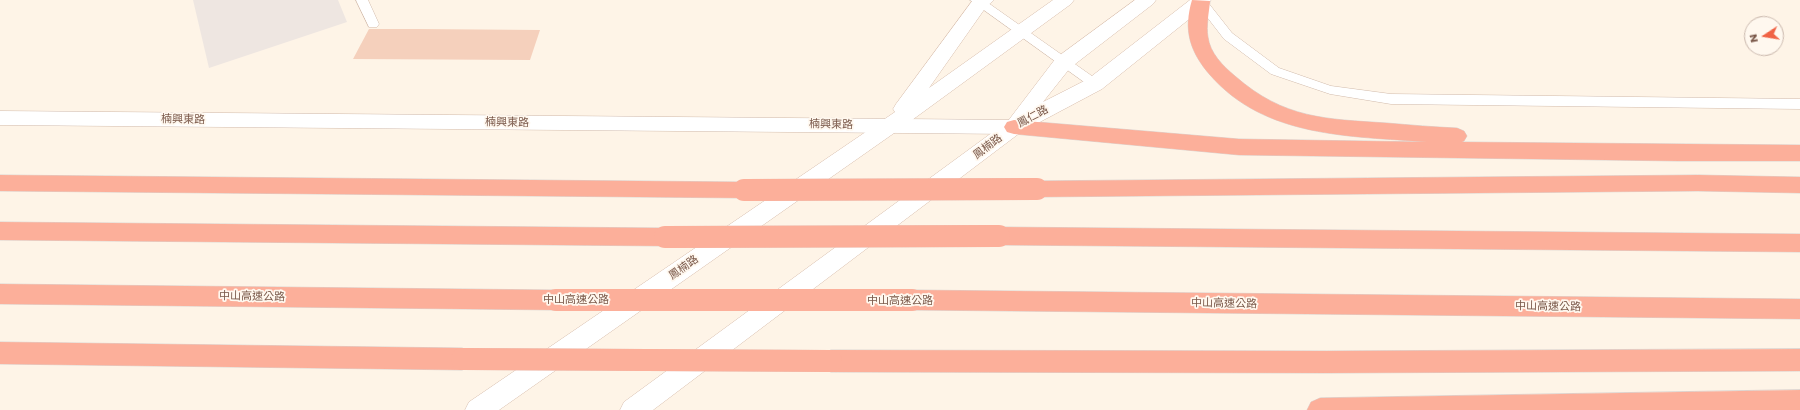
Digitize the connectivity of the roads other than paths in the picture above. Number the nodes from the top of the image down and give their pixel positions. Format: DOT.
graph roads {
  1 [pos="362,0"];
  2 [pos="1065,0"];
  3 [pos="1147,0"];
  4 [pos="1202,0"];
  5 [pos="980,1"];
  6 [pos="373,24"];
  7 [pos="1021,31"];
  8 [pos="1063,63"];
  9 [pos="1095,84"];
  10 [pos="1800,104"];
  11 [pos="0,118"];
  12 [pos="890,126"];
  13 [pos="1014,127"];
  14 [pos="1678,153"];
  15 [pos="1800,153"];
  16 [pos="0,183"];
  17 [pos="1800,185"];
  18 [pos="0,231"];
  19 [pos="1800,242"];
  20 [pos="0,294"];
  21 [pos="1800,309"];
  22 [pos="0,353"];
  23 [pos="1800,360"];
  24 [pos="1800,402"];
  25 [pos="478,410"];
  26 [pos="634,410"];
  27 [pos="1320,410"];
  1 -- 6 [label="lane"];
  2 -- 7 [label="main road"];
  3 -- 8 [label="main road, 鳳仁路"];
  4 -- 9 [label="main road, 鳳仁路"];
  4 -- 10 [label="lane"];
  4 -- 14 [label="highway"];
  5 -- 7 [label="lane"];
  5 -- 12 [label="main road"];
  7 -- 8 [label="lane"];
  7 -- 12 [label="main road"];
  8 -- 9 [label="lane"];
  8 -- 13 [label="main road, 鳳仁路"];
  9 -- 13 [label="main road, 鳳仁路"];
  11 -- 12 [label="main road, 楠興東路"];
  12 -- 13 [label="main road, 楠興東路"];
  12 -- 25 [label="main road, 鳳楠路"];
  13 -- 14 [label="highway"];
  13 -- 26 [label="main road, 鳳楠路"];
  14 -- 15 [label="highway"];
  16 -- 17 [label="highway, bridge"];
  18 -- 19 [label="highway, bridge"];
  20 -- 21 [label="highway, 中山高速公路, bridge"];
  22 -- 23 [label="highway, bridge"];
  24 -- 27 [label="highway"];
}
